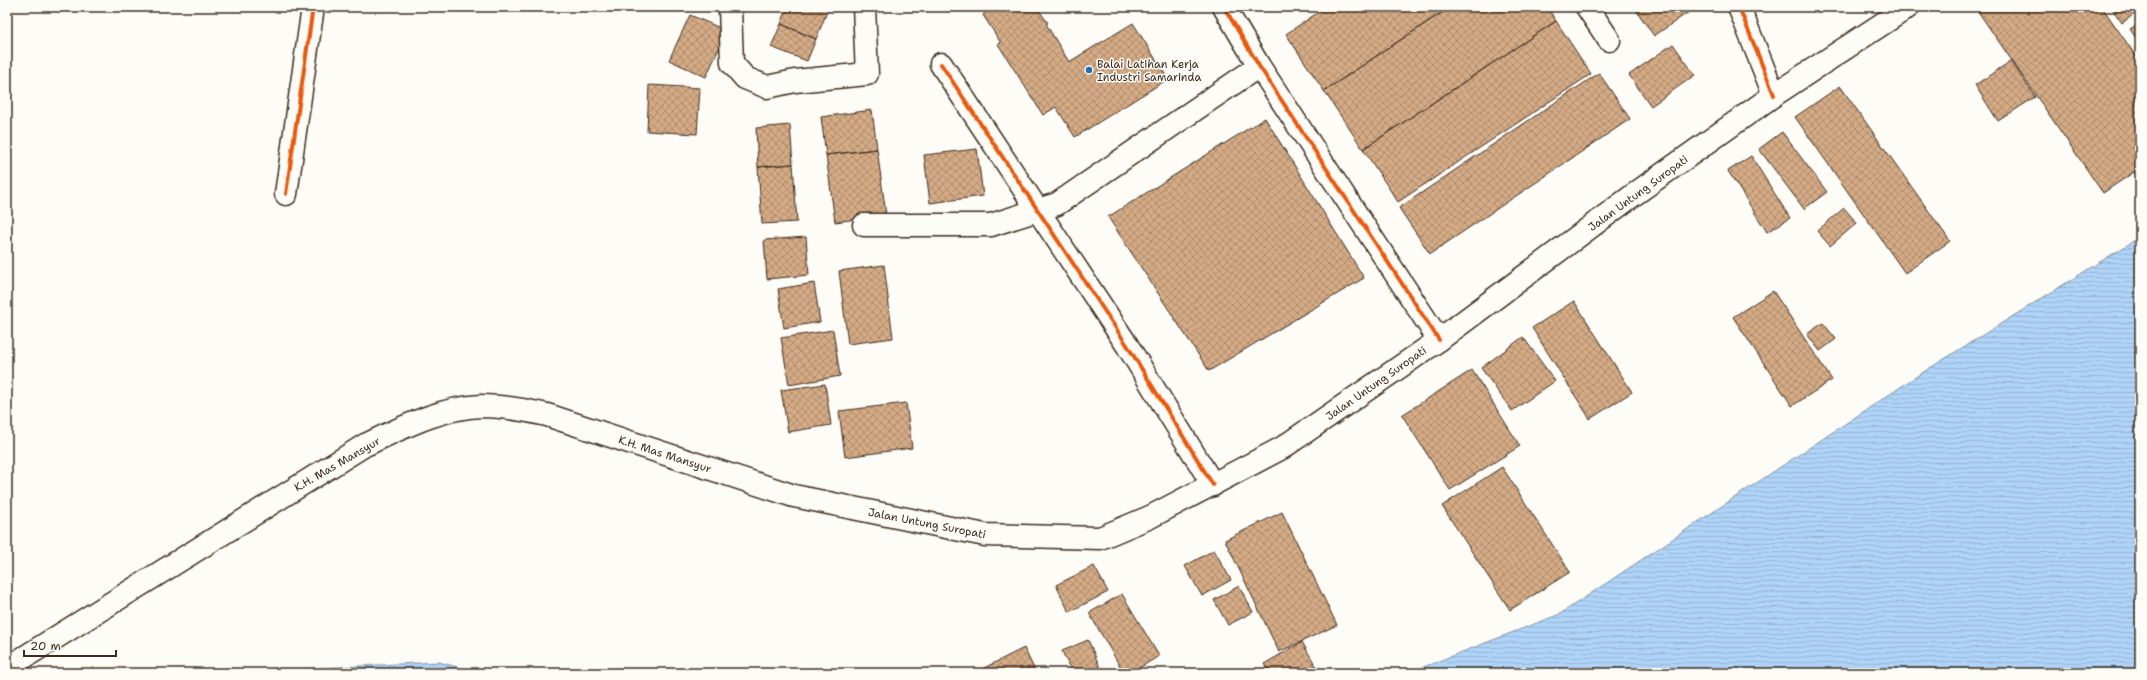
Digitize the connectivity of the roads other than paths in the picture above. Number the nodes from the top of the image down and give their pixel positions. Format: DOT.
graph roads {
  1 [pos="313,7"];
  2 [pos="730,7"];
  3 [pos="864,7"];
  4 [pos="1224,7"];
  5 [pos="1587,7"];
  6 [pos="1739,7"];
  7 [pos="1908,7"];
  8 [pos="1609,40"];
  9 [pos="941,64"];
  10 [pos="1260,66"];
  11 [pos="1774,95"];
  12 [pos="286,194"];
  13 [pos="1038,210"];
  14 [pos="864,225"];
  15 [pos="1438,340"];
  16 [pos="1213,485"];
  17 [pos="794,496"];
  18 [pos="7,668"];
  1 -- 12 [label="main road"];
  2 -- 3 [label="main road"];
  4 -- 10 [label="main road"];
  5 -- 8 [label="main road"];
  6 -- 11 [label="main road"];
  7 -- 11 [label="main road, Jalan Untung Suropati"];
  9 -- 13 [label="main road"];
  10 -- 13 [label="main road"];
  10 -- 15 [label="main road"];
  11 -- 15 [label="main road, Jalan Untung Suropati"];
  13 -- 14 [label="main road"];
  13 -- 16 [label="main road"];
  15 -- 16 [label="main road, Jalan Untung Suropati"];
  16 -- 17 [label="main road, Jalan Untung Suropati"];
  17 -- 18 [label="main road, K.H. Mas Mansyur"];
}
